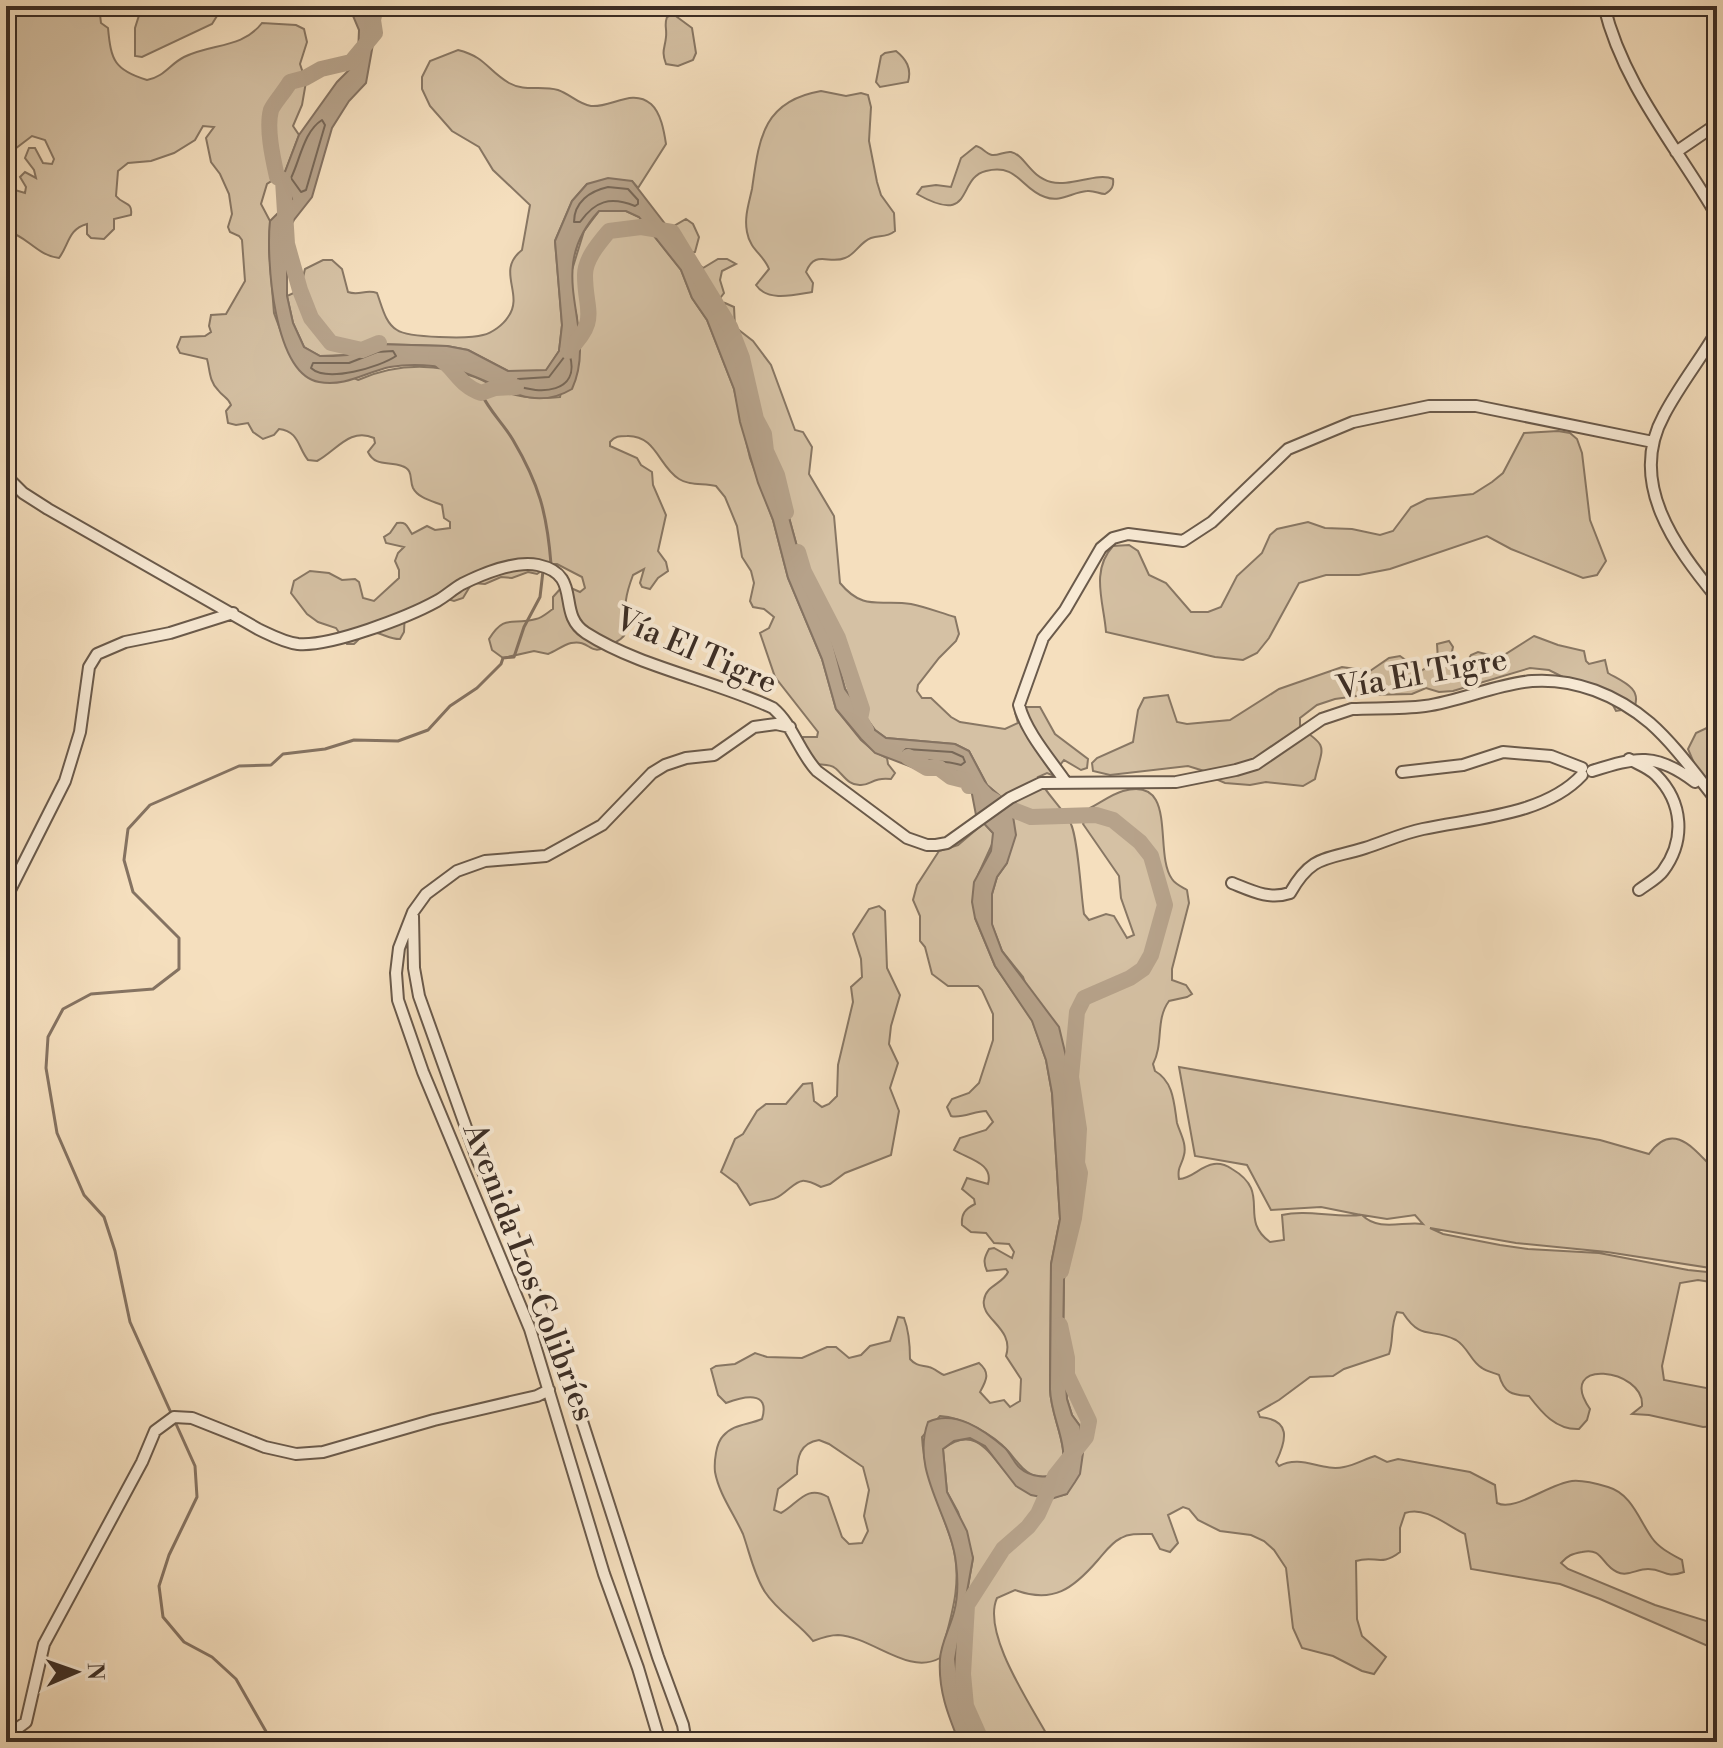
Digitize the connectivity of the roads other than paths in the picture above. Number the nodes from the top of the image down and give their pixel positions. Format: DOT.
graph roads {
  1 [pos="1604,6"];
  2 [pos="1717,124"];
  3 [pos="1676,152"];
  4 [pos="1717,216"];
  5 [pos="1717,331"];
  6 [pos="1653,442"];
  7 [pos="6,476"];
  8 [pos="1717,598"];
  9 [pos="233,613"];
  10 [pos="790,727"];
  11 [pos="1629,759"];
  12 [pos="1585,771"];
  13 [pos="1402,772"];
  14 [pos="1065,781"];
  15 [pos="1717,802"];
  16 [pos="1232,883"];
  17 [pos="1639,890"];
  18 [pos="6,898"];
  19 [pos="413,912"];
  20 [pos="549,1390"];
  21 [pos="6,1737"];
  22 [pos="660,1742"];
  23 [pos="686,1742"];
  1 -- 3 [label="street"];
  2 -- 3 [label="street"];
  3 -- 4 [label="street"];
  5 -- 6 [label="street"];
  6 -- 8 [label="street"];
  6 -- 14 [label="street"];
  7 -- 9 [label="street, Vía El Tigre"];
  9 -- 10 [label="street, Vía El Tigre"];
  9 -- 18 [label="street"];
  10 -- 14 [label="street, Vía El Tigre"];
  10 -- 19 [label="street, Avenida Los Colibríes"];
  11 -- 12 [label="street"];
  11 -- 15 [label="street"];
  11 -- 17 [label="street"];
  12 -- 13 [label="street"];
  12 -- 16 [label="street"];
  14 -- 15 [label="street, Vía El Tigre"];
  19 -- 20 [label="street, Avenida Los Colibríes"];
  19 -- 23 [label="street, Avenida Los Colibríes"];
  20 -- 21 [label="street"];
  20 -- 22 [label="street, Avenida Los Colibríes"];
}
